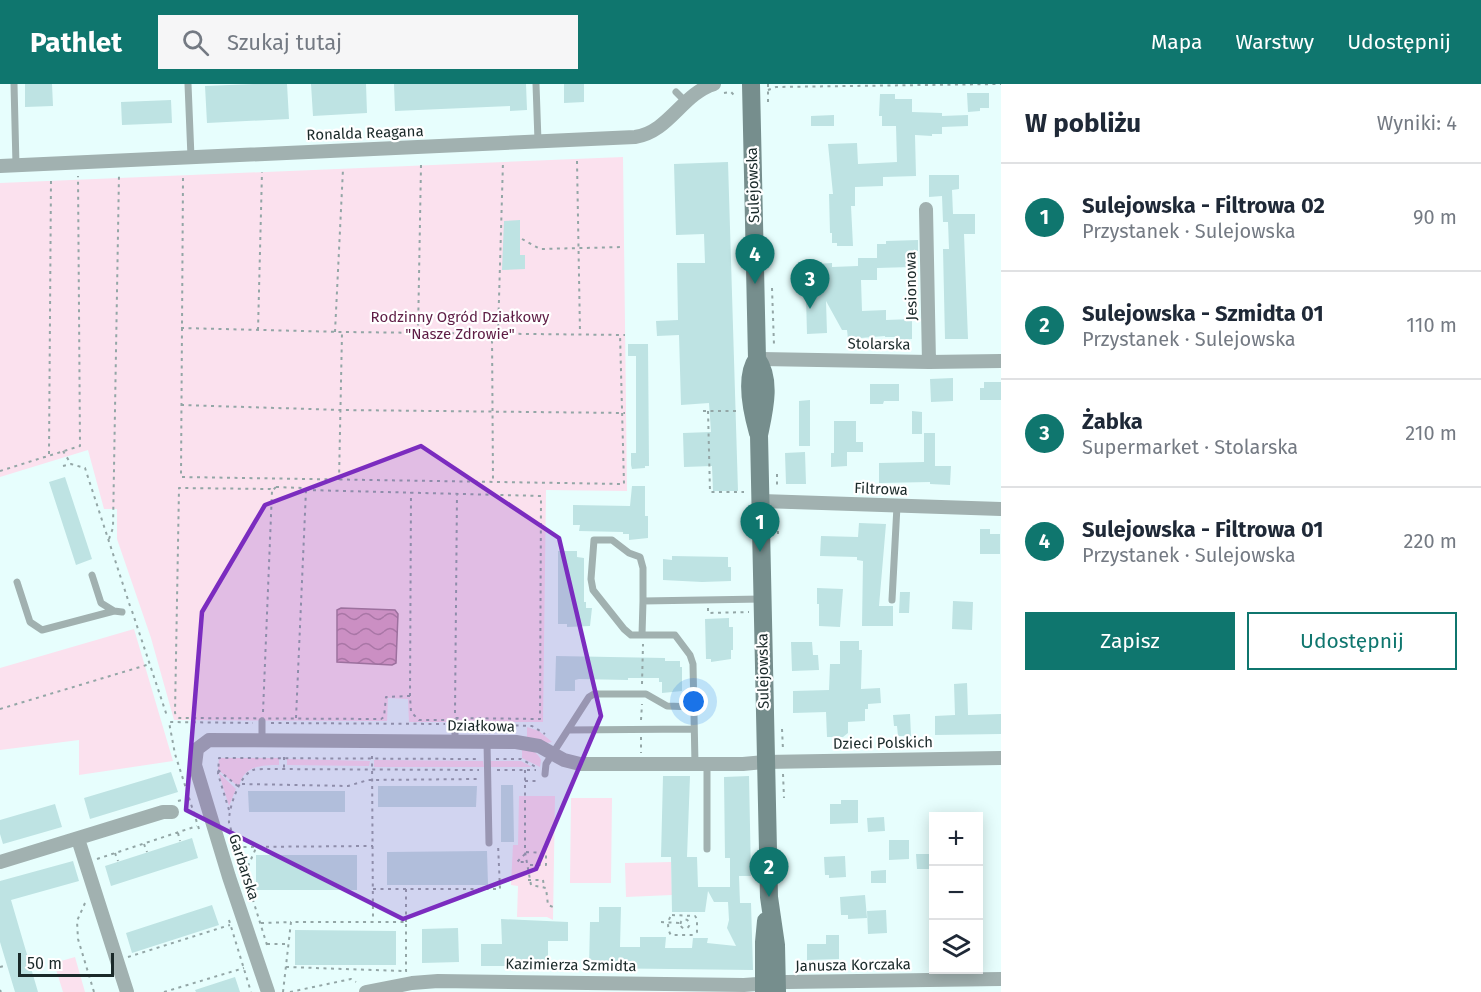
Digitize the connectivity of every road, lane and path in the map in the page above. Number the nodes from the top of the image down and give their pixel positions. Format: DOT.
graph roads {
  1 [pos="14,84"];
  2 [pos="188,84"];
  3 [pos="536,84"];
  4 [pos="714,84"];
  5 [pos="751,84"];
  6 [pos="1001,84"];
  7 [pos="768,90"];
  8 [pos="731,92"];
  9 [pos="736,100"];
  10 [pos="538,142"];
  11 [pos="191,157"];
  12 [pos="577,161"];
  13 [pos="77,162"];
  14 [pos="503,162"];
  15 [pos="0,165"];
  16 [pos="16,165"];
  17 [pos="421,165"];
  18 [pos="119,169"];
  19 [pos="343,169"];
  20 [pos="51,172"];
  21 [pos="262,172"];
  22 [pos="183,178"];
  23 [pos="926,209"];
  24 [pos="522,238"];
  25 [pos="624,247"];
  26 [pos="579,248"];
  27 [pos="181,328"];
  28 [pos="258,330"];
  29 [pos="335,332"];
  30 [pos="342,332"];
  31 [pos="418,333"];
  32 [pos="492,333"];
  33 [pos="498,333"];
  34 [pos="580,334"];
  35 [pos="620,334"];
  36 [pos="625,335"];
  37 [pos="757,359"];
  38 [pos="1001,361"];
  39 [pos="929,362"];
  40 [pos="181,405"];
  41 [pos="340,410"];
  42 [pos="493,411"];
  43 [pos="703,411"];
  44 [pos="708,411"];
  45 [pos="736,411"];
  46 [pos="624,413"];
  47 [pos="63,451"];
  48 [pos="49,455"];
  49 [pos="71,464"];
  50 [pos="63,466"];
  51 [pos="0,471"];
  52 [pos="339,480"];
  53 [pos="493,482"];
  54 [pos="306,490"];
  55 [pos="272,491"];
  56 [pos="411,492"];
  57 [pos="457,493"];
  58 [pos="754,497"];
  59 [pos="897,506"];
  60 [pos="1001,509"];
  61 [pos="109,539"];
  62 [pos="92,575"];
  63 [pos="17,582"];
  64 [pos="755,599"];
  65 [pos="708,600"];
  66 [pos="892,600"];
  67 [pos="643,601"];
  68 [pos="642,635"];
  69 [pos="150,664"];
  70 [pos="642,694"];
  71 [pos="410,696"];
  72 [pos="694,707"];
  73 [pos="0,709"];
  74 [pos="167,716"];
  75 [pos="296,719"];
  76 [pos="262,721"];
  77 [pos="455,721"];
  78 [pos="169,722"];
  79 [pos="694,729"];
  80 [pos="568,730"];
  81 [pos="262,740"];
  82 [pos="372,741"];
  83 [pos="455,742"];
  84 [pos="487,742"];
  85 [pos="556,749"];
  86 [pos="196,752"];
  87 [pos="284,757"];
  88 [pos="372,758"];
  89 [pos="1001,758"];
  90 [pos="487,759"];
  91 [pos="765,762"];
  92 [pos="701,764"];
  93 [pos="284,769"];
  94 [pos="218,770"];
  95 [pos="372,770"];
  96 [pos="487,770"];
  97 [pos="525,770"];
  98 [pos="545,774"];
  99 [pos="487,779"];
  100 [pos="372,780"];
  101 [pos="241,783"];
  102 [pos="239,787"];
  103 [pos="230,811"];
  104 [pos="172,812"];
  105 [pos="198,826"];
  106 [pos="178,833"];
  107 [pos="78,839"];
  108 [pos="180,841"];
  109 [pos="489,843"];
  110 [pos="144,844"];
  111 [pos="373,846"];
  112 [pos="236,847"];
  113 [pos="256,847"];
  114 [pos="707,849"];
  115 [pos="147,852"];
  116 [pos="115,853"];
  117 [pos="525,853"];
  118 [pos="92,860"];
  119 [pos="118,861"];
  120 [pos="0,862"];
  121 [pos="527,864"];
  122 [pos="528,880"];
  123 [pos="93,884"];
  124 [pos="544,887"];
  125 [pos="373,889"];
  126 [pos="406,889"];
  127 [pos="553,907"];
  128 [pos="373,921"];
  129 [pos="291,922"];
  130 [pos="406,922"];
  131 [pos="661,922"];
  132 [pos="669,922"];
  133 [pos="680,922"];
  134 [pos="261,923"];
  135 [pos="689,924"];
  136 [pos="698,924"];
  137 [pos="230,925"];
  138 [pos="267,944"];
  139 [pos="288,944"];
  140 [pos="123,959"];
  141 [pos="7,965"];
  142 [pos="0,967"];
  143 [pos="286,967"];
  144 [pos="244,968"];
  145 [pos="406,971"];
  146 [pos="414,972"];
  147 [pos="220,975"];
  148 [pos="1001,979"];
  149 [pos="222,981"];
  150 [pos="187,985"];
  151 [pos="499,986"];
  152 [pos="770,988"];
  153 [pos="94,992"];
  154 [pos="127,992"];
  155 [pos="164,992"];
  156 [pos="189,992"];
  157 [pos="268,992"];
  158 [pos="284,992"];
  159 [pos="366,992"];
  1 -- 16 [label="lane"];
  2 -- 11 [label="lane"];
  3 -- 10 [label="lane"];
  4 -- 10 [label="street, Ronalda Reagana"];
  5 -- 37 [label="main road, Sulejowska"];
  6 -- 7 [label="path"];
  8 -- 9 [label="path"];
  10 -- 11 [label="street, Ronalda Reagana"];
  11 -- 13 [label="street, Ronalda Reagana"];
  12 -- 26 [label="path"];
  13 -- 16 [label="street, Ronalda Reagana"];
  13 -- 47 [label="path"];
  14 -- 33 [label="path"];
  15 -- 16 [label="street, Ronalda Reagana"];
  17 -- 31 [label="path"];
  18 -- 61 [label="path"];
  19 -- 29 [label="path"];
  20 -- 48 [label="path"];
  21 -- 28 [label="path"];
  22 -- 27 [label="path"];
  23 -- 39 [label="street, Jesionowa"];
  24 -- 26 [label="path"];
  25 -- 26 [label="path"];
  26 -- 34 [label="path"];
  27 -- 28 [label="path"];
  27 -- 40 [label="path"];
  28 -- 29 [label="path"];
  29 -- 30 [label="path"];
  30 -- 31 [label="path"];
  30 -- 41 [label="path"];
  31 -- 32 [label="path"];
  32 -- 33 [label="path"];
  32 -- 42 [label="path"];
  33 -- 34 [label="path"];
  34 -- 35 [label="path"];
  35 -- 36 [label="path"];
  35 -- 46 [label="path"];
  37 -- 39 [label="street, Stolarska"];
  37 -- 58 [label="main road, Sulejowska"];
  38 -- 39 [label="street, Stolarska"];
  40 -- 41 [label="path"];
  40 -- 52 [label="path"];
  41 -- 42 [label="path"];
  41 -- 52 [label="path"];
  42 -- 46 [label="path"];
  42 -- 53 [label="path"];
  43 -- 44 [label="path"];
  44 -- 45 [label="path"];
  44 -- 58 [label="path"];
  46 -- 53 [label="path"];
  47 -- 48 [label="path"];
  47 -- 49 [label="path"];
  48 -- 51 [label="path"];
  49 -- 50 [label="path"];
  49 -- 61 [label="path"];
  52 -- 53 [label="path"];
  54 -- 55 [label="path"];
  54 -- 56 [label="path"];
  54 -- 75 [label="path"];
  55 -- 76 [label="path"];
  55 -- 76 [label="path"];
  56 -- 57 [label="path"];
  56 -- 71 [label="path"];
  57 -- 77 [label="path"];
  57 -- 77 [label="path"];
  58 -- 59 [label="street, Filtrowa"];
  58 -- 64 [label="main road, Sulejowska"];
  59 -- 60 [label="street, Filtrowa"];
  59 -- 66 [label="lane"];
  61 -- 69 [label="path"];
  62 -- 63 [label="lane"];
  64 -- 65 [label="lane"];
  64 -- 65 [label="path"];
  64 -- 91 [label="main road, Sulejowska"];
  65 -- 67 [label="lane"];
  67 -- 68 [label="lane"];
  67 -- 68 [label="lane"];
  68 -- 70 [label="path"];
  68 -- 72 [label="lane"];
  69 -- 73 [label="path"];
  69 -- 74 [label="path"];
  70 -- 72 [label="lane"];
  70 -- 80 [label="lane"];
  71 -- 75 [label="path"];
  71 -- 77 [label="path"];
  72 -- 79 [label="lane"];
  75 -- 76 [label="path"];
  76 -- 77 [label="path"];
  76 -- 78 [label="path"];
  76 -- 81 [label="lane"];
  77 -- 83 [label="lane"];
  77 -- 85 [label="path"];
  79 -- 80 [label="lane"];
  79 -- 92 [label="lane"];
  80 -- 85 [label="lane"];
  81 -- 82 [label="street, Działkowa"];
  81 -- 86 [label="street, Działkowa"];
  82 -- 83 [label="street, Działkowa"];
  82 -- 88 [label="path"];
  83 -- 84 [label="street, Działkowa"];
  84 -- 85 [label="street, Działkowa"];
  84 -- 90 [label="lane"];
  85 -- 92 [label="street, Działkowa"];
  85 -- 98 [label="lane"];
  86 -- 157 [label="street, Garbarska"];
  87 -- 88 [label="path"];
  87 -- 93 [label="path"];
  87 -- 94 [label="path"];
  88 -- 90 [label="path"];
  88 -- 95 [label="path"];
  89 -- 91 [label="street, Dzieci Polskich"];
  90 -- 96 [label="lane"];
  90 -- 97 [label="path"];
  91 -- 92 [label="street, Działkowa"];
  91 -- 152 [label="main road, Sulejowska"];
  92 -- 114 [label="lane"];
  93 -- 95 [label="path"];
  93 -- 101 [label="path"];
  94 -- 102 [label="path"];
  94 -- 103 [label="path"];
  95 -- 96 [label="path"];
  95 -- 100 [label="path"];
  96 -- 97 [label="path"];
  96 -- 99 [label="lane"];
  97 -- 117 [label="path"];
  99 -- 100 [label="path"];
  99 -- 109 [label="lane"];
  100 -- 101 [label="path"];
  100 -- 111 [label="path"];
  101 -- 102 [label="path"];
  102 -- 103 [label="path"];
  103 -- 112 [label="path"];
  104 -- 107 [label="street"];
  105 -- 106 [label="path"];
  106 -- 108 [label="path"];
  106 -- 110 [label="path"];
  107 -- 120 [label="street"];
  107 -- 123 [label="street"];
  109 -- 126 [label="path"];
  110 -- 115 [label="path"];
  110 -- 116 [label="path"];
  111 -- 113 [label="path"];
  111 -- 125 [label="path"];
  112 -- 113 [label="path"];
  112 -- 113 [label="path"];
  116 -- 118 [label="path"];
  116 -- 119 [label="path"];
  117 -- 121 [label="path"];
  117 -- 121 [label="path"];
  117 -- 121 [label="path"];
  121 -- 122 [label="path"];
  122 -- 124 [label="path"];
  122 -- 124 [label="path"];
  123 -- 153 [label="path"];
  123 -- 154 [label="street"];
  124 -- 127 [label="path"];
  125 -- 126 [label="path"];
  125 -- 128 [label="path"];
  126 -- 130 [label="path"];
  128 -- 129 [label="path"];
  128 -- 130 [label="path"];
  129 -- 134 [label="path"];
  129 -- 139 [label="path"];
  130 -- 145 [label="path"];
  131 -- 132 [label="path"];
  132 -- 133 [label="path"];
  132 -- 136 [label="path"];
  132 -- 136 [label="path"];
  133 -- 135 [label="path"];
  133 -- 135 [label="path"];
  135 -- 136 [label="path"];
  137 -- 140 [label="path"];
  138 -- 139 [label="path"];
  139 -- 143 [label="path"];
  141 -- 142 [label="path"];
  143 -- 145 [label="path"];
  143 -- 158 [label="path"];
  144 -- 147 [label="path"];
  145 -- 146 [label="path"];
  147 -- 149 [label="path"];
  147 -- 150 [label="path"];
  148 -- 152 [label="street, Janusza Korczaka"];
  150 -- 155 [label="path"];
  150 -- 156 [label="path"];
  151 -- 152 [label="street, Kazimierza Szmidta"];
  151 -- 159 [label="street, Kazimierza Szmidta"];
}
